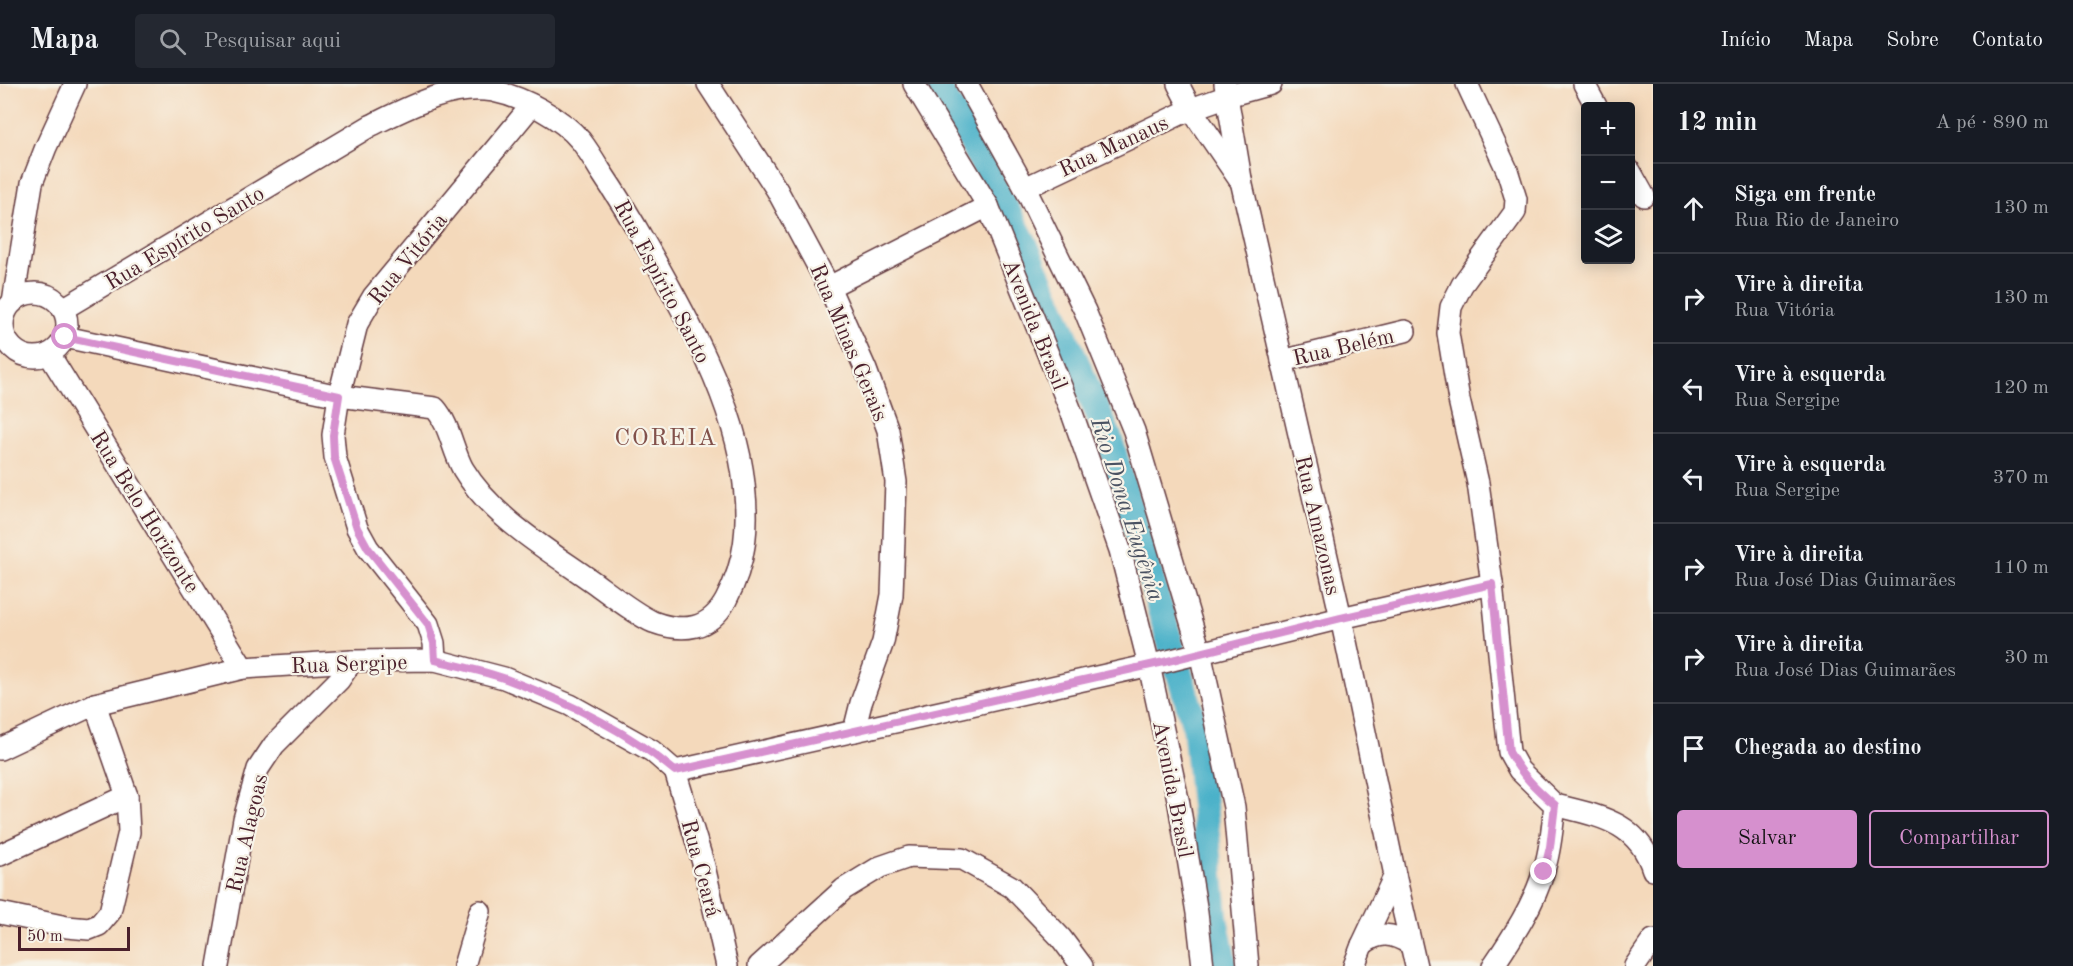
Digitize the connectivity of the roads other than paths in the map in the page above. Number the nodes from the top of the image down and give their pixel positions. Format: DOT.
graph roads {
  1 [pos="75,84"];
  2 [pos="708,84"];
  3 [pos="914,84"];
  4 [pos="967,84"];
  5 [pos="1178,84"];
  6 [pos="1272,84"];
  7 [pos="1467,84"];
  8 [pos="1584,84"];
  9 [pos="1226,90"];
  10 [pos="1594,102"];
  11 [pos="532,105"];
  12 [pos="1191,109"];
  13 [pos="1635,180"];
  14 [pos="1242,185"];
  15 [pos="1024,188"];
  16 [pos="1644,196"];
  17 [pos="988,206"];
  18 [pos="829,287"];
  19 [pos="63,309"];
  20 [pos="4,325"];
  21 [pos="1405,331"];
  22 [pos="65,337"];
  23 [pos="49,354"];
  24 [pos="1282,361"];
  25 [pos="339,396"];
  26 [pos="1492,584"];
  27 [pos="1341,618"];
  28 [pos="1196,653"];
  29 [pos="435,660"];
  30 [pos="352,662"];
  31 [pos="1156,664"];
  32 [pos="243,668"];
  33 [pos="95,704"];
  34 [pos="854,731"];
  35 [pos="0,749"];
  36 [pos="675,771"];
  37 [pos="127,796"];
  38 [pos="1555,805"];
  39 [pos="0,855"];
  40 [pos="1653,870"];
  41 [pos="1395,875"];
  42 [pos="480,911"];
  43 [pos="0,913"];
  44 [pos="1653,940"];
  45 [pos="1410,944"];
  46 [pos="1362,945"];
  47 [pos="218,966"];
  48 [pos="464,966"];
  49 [pos="727,966"];
  50 [pos="759,966"];
  51 [pos="1082,966"];
  52 [pos="1203,966"];
  53 [pos="1248,966"];
  54 [pos="1354,966"];
  55 [pos="1416,966"];
  56 [pos="1493,966"];
  57 [pos="1635,966"];
  1 -- 20 [label="street"];
  2 -- 18 [label="street, Rua Minas Gerais"];
  3 -- 17 [label="street, Avenida Brasil"];
  4 -- 15 [label="street, Avenida Brasil"];
  5 -- 12 [label="street"];
  6 -- 9 [label="street, Rua Manaus"];
  7 -- 26 [label="street"];
  8 -- 10 [label="street"];
  9 -- 12 [label="street, Rua Manaus"];
  9 -- 14 [label="street, Rua Amazonas"];
  11 -- 19 [label="street, Rua Espírito Santo"];
  11 -- 25 [label="street, Rua Vitória"];
  11 -- 25 [label="street, Rua Espírito Santo"];
  12 -- 14 [label="street"];
  12 -- 15 [label="street, Rua Manaus"];
  13 -- 16 [label="street"];
  14 -- 24 [label="street, Rua Amazonas"];
  15 -- 28 [label="street, Avenida Brasil"];
  17 -- 18 [label="street"];
  17 -- 31 [label="street, Avenida Brasil"];
  18 -- 34 [label="street, Rua Minas Gerais"];
  19 -- 20 [label="street"];
  19 -- 22 [label="street"];
  20 -- 23 [label="street"];
  21 -- 24 [label="street, Rua Belém"];
  22 -- 23 [label="street"];
  22 -- 25 [label="street"];
  23 -- 32 [label="street, Rua Belo Horizonte"];
  24 -- 27 [label="street, Rua Amazonas"];
  25 -- 29 [label="street, Rua Vitória"];
  26 -- 27 [label="street"];
  26 -- 38 [label="street"];
  27 -- 28 [label="street"];
  27 -- 41 [label="street, Rua Amazonas"];
  28 -- 31 [label="street"];
  28 -- 53 [label="street, Avenida Brasil"];
  29 -- 30 [label="street, Rua Sergipe"];
  29 -- 36 [label="street, Rua Sergipe"];
  30 -- 32 [label="street, Rua Sergipe"];
  30 -- 47 [label="street, Rua Alagoas"];
  31 -- 34 [label="street"];
  31 -- 52 [label="street, Avenida Brasil"];
  32 -- 33 [label="street, Rua Sergipe"];
  33 -- 35 [label="street, Rua Sergipe"];
  33 -- 37 [label="street"];
  34 -- 36 [label="street"];
  36 -- 49 [label="street, Rua Ceará"];
  37 -- 39 [label="street"];
  37 -- 43 [label="street"];
  38 -- 40 [label="street"];
  38 -- 56 [label="street"];
  41 -- 45 [label="street, Rua Amazonas"];
  41 -- 46 [label="street"];
  42 -- 48 [label="street"];
  44 -- 57 [label="street"];
  45 -- 46 [label="street"];
  45 -- 55 [label="street, Rua Amazonas"];
  46 -- 54 [label="street"];
  50 -- 51 [label="street"];
}
